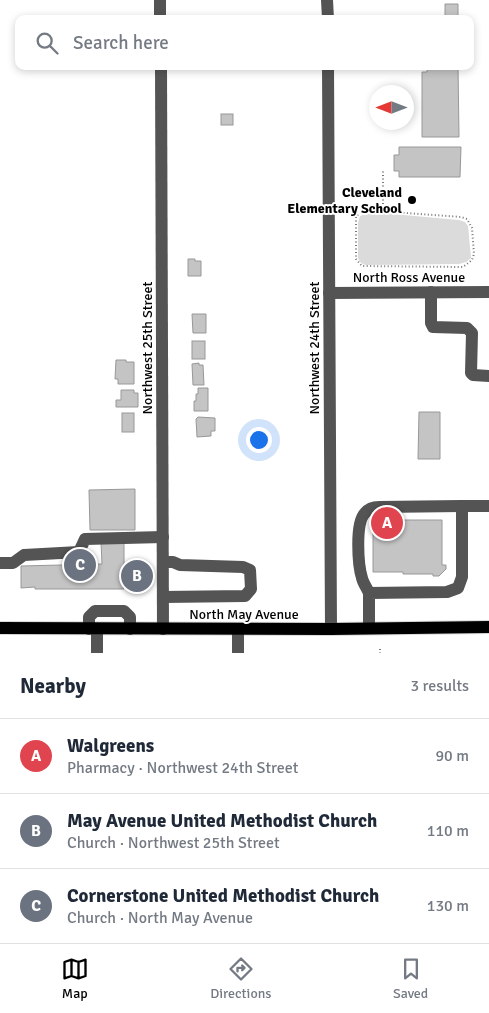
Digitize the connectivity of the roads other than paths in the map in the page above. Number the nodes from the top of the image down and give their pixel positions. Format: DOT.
graph roads {
  1 [pos="160,0"];
  2 [pos="328,0"];
  3 [pos="160,15"];
  4 [pos="328,15"];
  5 [pos="161,70"];
  6 [pos="328,70"];
  7 [pos="431,292"];
  8 [pos="489,292"];
  9 [pos="329,293"];
  10 [pos="489,376"];
  11 [pos="462,506"];
  12 [pos="489,506"];
  13 [pos="163,537"];
  14 [pos="163,562"];
  15 [pos="0,563"];
  16 [pos="369,592"];
  17 [pos="163,597"];
  18 [pos="489,627"];
  19 [pos="0,628"];
  20 [pos="369,628"];
  21 [pos="93,629"];
  22 [pos="130,629"];
  23 [pos="164,629"];
  24 [pos="238,629"];
  25 [pos="331,629"];
  26 [pos="97,653"];
  27 [pos="238,653"];
  1 -- 3 [label="street"];
  2 -- 4 [label="street"];
  5 -- 13 [label="street, Northwest 25th Street"];
  6 -- 9 [label="street, Northwest 24th Street"];
  7 -- 8 [label="street, North Ross Avenue"];
  7 -- 9 [label="street, North Ross Avenue"];
  7 -- 10 [label="street"];
  9 -- 25 [label="street, Northwest 24th Street"];
  11 -- 12 [label="street"];
  11 -- 16 [label="street"];
  11 -- 16 [label="street"];
  13 -- 14 [label="street, Northwest 25th Street"];
  13 -- 15 [label="street"];
  14 -- 17 [label="street, Northwest 25th Street"];
  14 -- 17 [label="street"];
  16 -- 20 [label="street"];
  17 -- 23 [label="street, Northwest 25th Street"];
  18 -- 20 [label="main road, North May Avenue"];
  19 -- 21 [label="main road, North May Avenue"];
  20 -- 25 [label="main road, North May Avenue"];
  21 -- 22 [label="main road, North May Avenue"];
  21 -- 22 [label="street"];
  21 -- 26 [label="street"];
  22 -- 23 [label="main road, North May Avenue"];
  23 -- 24 [label="main road, North May Avenue"];
  24 -- 25 [label="main road, North May Avenue"];
  24 -- 27 [label="street"];
}
